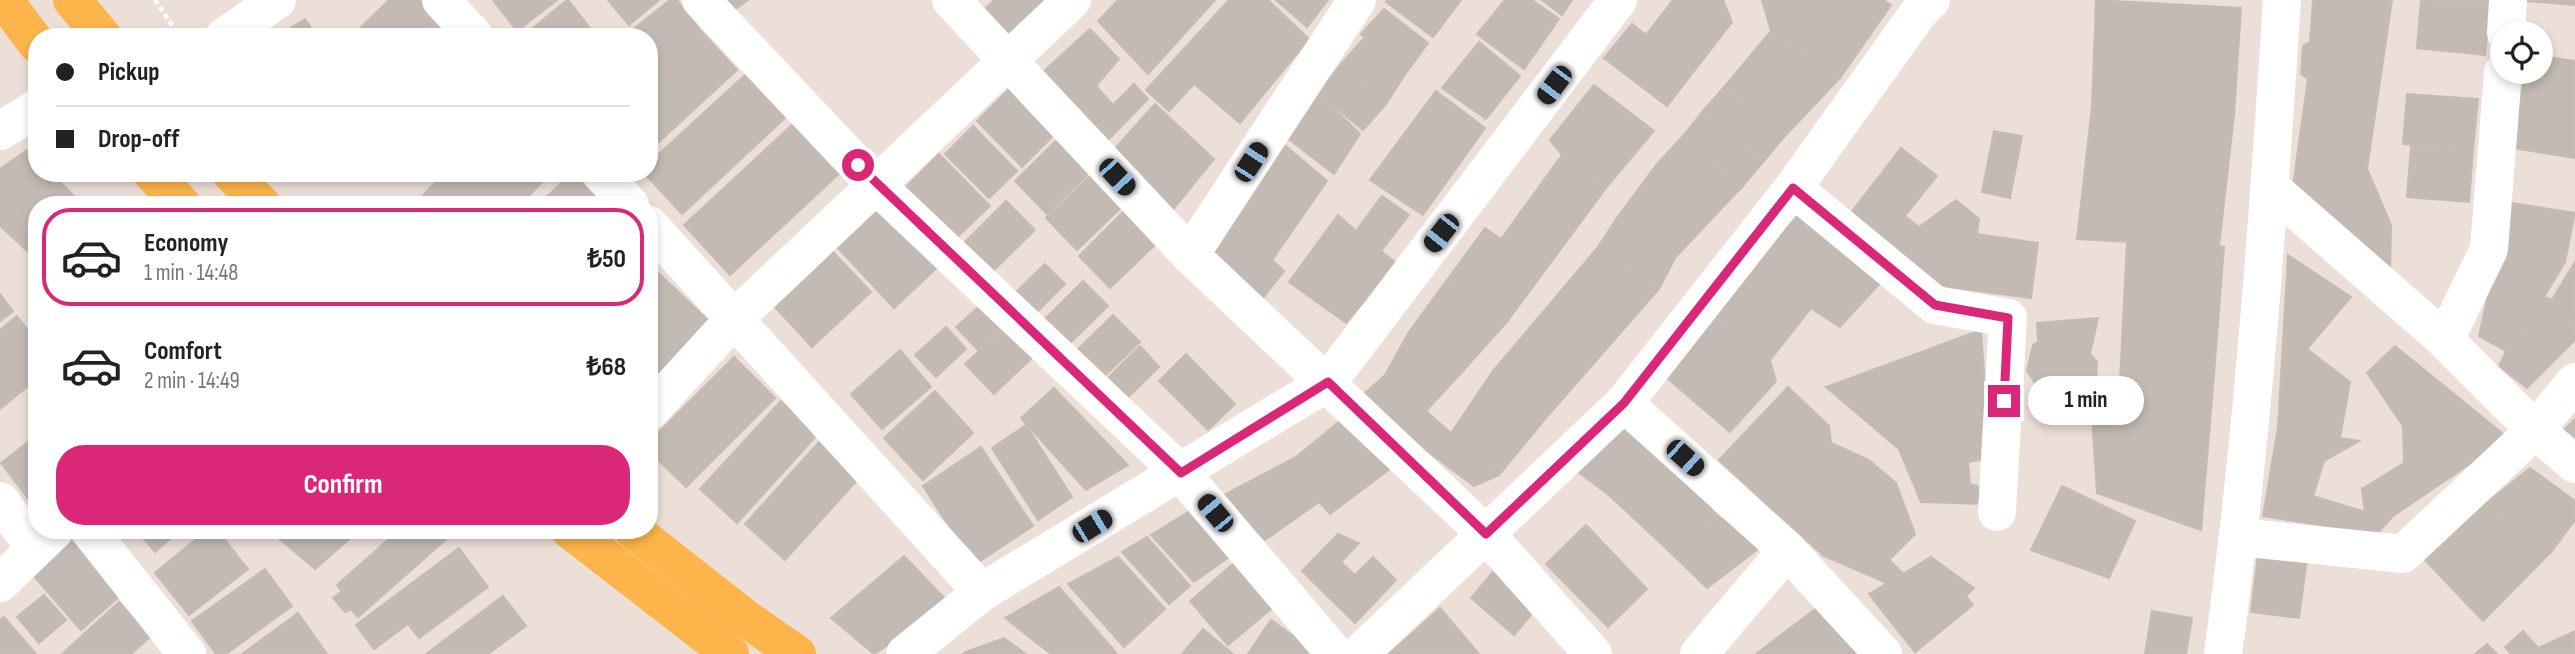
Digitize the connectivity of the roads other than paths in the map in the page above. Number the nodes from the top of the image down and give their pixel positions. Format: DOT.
graph roads {
  1 [pos="4,0"];
  2 [pos="72,0"];
  3 [pos="277,0"];
  4 [pos="441,0"];
  5 [pos="701,0"];
  6 [pos="951,0"];
  7 [pos="1072,0"];
  8 [pos="1357,0"];
  9 [pos="1618,0"];
  10 [pos="2282,0"];
  11 [pos="2508,0"];
  12 [pos="1917,4"];
  13 [pos="2506,21"];
  14 [pos="95,28"];
  15 [pos="237,28"];
  16 [pos="467,28"];
  17 [pos="28,32"];
  18 [pos="1008,60"];
  19 [pos="2502,84"];
  20 [pos="28,113"];
  21 [pos="0,131"];
  22 [pos="160,182"];
  23 [pos="240,182"];
  24 [pos="609,182"];
  25 [pos="875,184"];
  26 [pos="2270,187"];
  27 [pos="1793,188"];
  28 [pos="174,196"];
  29 [pos="253,196"];
  30 [pos="622,196"];
  31 [pos="658,235"];
  32 [pos="1190,255"];
  33 [pos="735,318"];
  34 [pos="2445,340"];
  35 [pos="1328,382"];
  36 [pos="2575,382"];
  37 [pos="658,402"];
  38 [pos="1624,403"];
  39 [pos="2535,430"];
  40 [pos="2575,464"];
  41 [pos="1181,473"];
  42 [pos="0,501"];
  43 [pos="1997,512"];
  44 [pos="28,525"];
  45 [pos="1486,534"];
  46 [pos="2239,537"];
  47 [pos="45,539"];
  48 [pos="96,539"];
  49 [pos="582,539"];
  50 [pos="644,539"];
  51 [pos="1787,550"];
  52 [pos="0,583"];
  53 [pos="982,592"];
  54 [pos="187,654"];
  55 [pos="730,654"];
  56 [pos="797,654"];
  57 [pos="905,654"];
  58 [pos="1335,654"];
  59 [pos="1359,654"];
  60 [pos="1593,654"];
  61 [pos="1699,654"];
  62 [pos="1884,654"];
  63 [pos="2223,654"];
  1 -- 17 [label="main road"];
  2 -- 14 [label="main road"];
  3 -- 15 [label="street"];
  4 -- 16 [label="street"];
  5 -- 25 [label="street"];
  6 -- 18 [label="street"];
  7 -- 18 [label="street"];
  8 -- 32 [label="street"];
  9 -- 35 [label="street"];
  10 -- 26 [label="street"];
  11 -- 13 [label="street"];
  12 -- 27 [label="street"];
  18 -- 25 [label="street"];
  18 -- 32 [label="street"];
  19 -- 34 [label="street"];
  20 -- 21 [label="street"];
  22 -- 28 [label="main road"];
  23 -- 29 [label="main road"];
  24 -- 30 [label="street"];
  25 -- 33 [label="street"];
  25 -- 41 [label="street"];
  26 -- 34 [label="street"];
  26 -- 46 [label="street"];
  27 -- 38 [label="street"];
  27 -- 43 [label="street"];
  31 -- 33 [label="street"];
  32 -- 35 [label="street"];
  33 -- 37 [label="street"];
  33 -- 53 [label="street"];
  34 -- 39 [label="street"];
  35 -- 41 [label="street"];
  35 -- 45 [label="street"];
  36 -- 39 [label="street"];
  38 -- 45 [label="street"];
  38 -- 51 [label="street"];
  39 -- 40 [label="street"];
  39 -- 46 [label="street"];
  41 -- 53 [label="street"];
  41 -- 58 [label="street"];
  42 -- 44 [label="street"];
  45 -- 59 [label="street"];
  45 -- 60 [label="street"];
  46 -- 63 [label="street"];
  47 -- 52 [label="street"];
  48 -- 54 [label="street"];
  49 -- 55 [label="main road"];
  50 -- 56 [label="main road"];
  51 -- 61 [label="street"];
  51 -- 62 [label="street"];
  53 -- 57 [label="street"];
}
